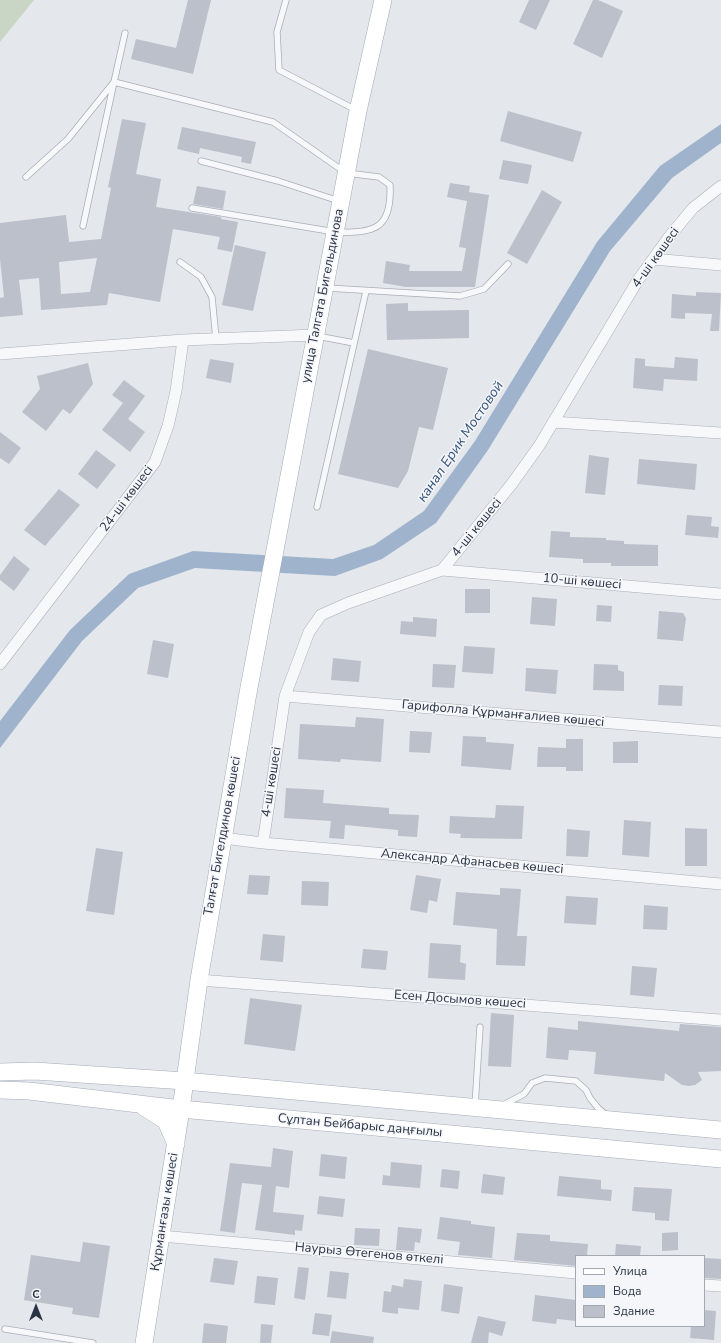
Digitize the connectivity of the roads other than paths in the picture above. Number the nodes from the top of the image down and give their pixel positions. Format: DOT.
graph roads {
  1 [pos="286,0"];
  2 [pos="383,0"];
  3 [pos="125,33"];
  4 [pos="114,82"];
  5 [pos="358,111"];
  6 [pos="201,161"];
  7 [pos="346,173"];
  8 [pos="26,177"];
  9 [pos="721,186"];
  10 [pos="341,202"];
  11 [pos="192,208"];
  12 [pos="82,226"];
  13 [pos="335,232"];
  14 [pos="653,259"];
  15 [pos="180,262"];
  16 [pos="508,264"];
  17 [pos="721,265"];
  18 [pos="325,288"];
  19 [pos="366,291"];
  20 [pos="316,335"];
  21 [pos="216,339"];
  22 [pos="183,340"];
  23 [pos="354,343"];
  24 [pos="0,354"];
  25 [pos="554,422"];
  26 [pos="721,433"];
  27 [pos="317,507"];
  28 [pos="442,570"];
  29 [pos="267,592"];
  30 [pos="721,594"];
  31 [pos="0,664"];
  32 [pos="285,696"];
  33 [pos="721,732"];
  34 [pos="223,838"];
  35 [pos="263,843"];
  36 [pos="721,884"];
  37 [pos="199,980"];
  38 [pos="721,1020"];
  39 [pos="480,1027"];
  40 [pos="189,1049"];
  41 [pos="0,1072"];
  42 [pos="147,1078"];
  43 [pos="185,1081"];
  44 [pos="210,1083"];
  45 [pos="0,1090"];
  46 [pos="139,1104"];
  47 [pos="475,1108"];
  48 [pos="182,1109"];
  49 [pos="493,1109"];
  50 [pos="214,1112"];
  51 [pos="614,1121"];
  52 [pos="721,1130"];
  53 [pos="176,1144"];
  54 [pos="721,1158"];
  55 [pos="161,1236"];
  56 [pos="575,1273"];
  57 [pos="705,1285"];
  58 [pos="721,1286"];
  59 [pos="5,1329"];
  60 [pos="93,1343"];
  61 [pos="144,1343"];
  1 -- 5 [label="lane"];
  2 -- 5 [label="main road, улица Талгата Бигельдинова"];
  3 -- 4 [label="lane"];
  4 -- 7 [label="lane"];
  4 -- 8 [label="lane"];
  4 -- 12 [label="lane"];
  5 -- 7 [label="main road, улица Талгата Бигельдинова"];
  6 -- 10 [label="lane"];
  7 -- 10 [label="main road, улица Талгата Бигельдинова"];
  7 -- 13 [label="lane"];
  9 -- 14 [label="street, 4-ші көшесі"];
  10 -- 13 [label="main road, улица Талгата Бигельдинова"];
  11 -- 13 [label="lane"];
  13 -- 18 [label="main road, улица Талгата Бигельдинова"];
  14 -- 17 [label="street"];
  14 -- 25 [label="street, 4-ші көшесі"];
  15 -- 21 [label="lane"];
  16 -- 19 [label="lane"];
  18 -- 19 [label="lane"];
  18 -- 20 [label="main road, улица Талгата Бигельдинова"];
  19 -- 23 [label="lane"];
  20 -- 21 [label="street"];
  20 -- 23 [label="lane"];
  20 -- 29 [label="main road, улица Талгата Бигельдинова"];
  21 -- 22 [label="street"];
  22 -- 24 [label="street"];
  22 -- 31 [label="street, 24-ші көшесі"];
  23 -- 27 [label="lane"];
  25 -- 26 [label="street"];
  25 -- 28 [label="street, 4-ші көшесі"];
  28 -- 30 [label="street, 10-ші көшесі"];
  28 -- 32 [label="street, 4-ші көшесі"];
  29 -- 34 [label="main road, Талғат Бигелдинов көшесі"];
  32 -- 33 [label="street, Гарифолла Құрманғалиев көшесі"];
  32 -- 35 [label="street, 4-ші көшесі"];
  34 -- 35 [label="street, Александр Афанасьев көшесі"];
  34 -- 37 [label="main road, Талғат Бигелдинов көшесі"];
  35 -- 36 [label="street, Александр Афанасьев көшесі"];
  37 -- 38 [label="street, Есен Досымов көшесі"];
  37 -- 40 [label="main road, Талғат Бигелдинов көшесі"];
  39 -- 47 [label="lane"];
  40 -- 42 [label="main road"];
  40 -- 43 [label="main road, Талғат Бигелдинов көшесі"];
  40 -- 44 [label="main road"];
  41 -- 42 [label="main road"];
  42 -- 43 [label="main road"];
  43 -- 44 [label="main road"];
  43 -- 48 [label="main road, Құрманғазы көшесі"];
  44 -- 47 [label="main road"];
  45 -- 46 [label="main road, Сұлтан Бейбарыс даңғылы"];
  46 -- 48 [label="main road, Сұлтан Бейбарыс даңғылы"];
  46 -- 53 [label="main road"];
  47 -- 49 [label="main road"];
  48 -- 50 [label="main road, Сұлтан Бейбарыс даңғылы"];
  48 -- 53 [label="main road, Құрманғазы көшесі"];
  49 -- 51 [label="main road"];
  49 -- 51 [label="lane"];
  50 -- 53 [label="main road"];
  50 -- 54 [label="main road, Сұлтан Бейбарыс даңғылы"];
  51 -- 52 [label="main road"];
  53 -- 55 [label="main road, Құрманғазы көшесі"];
  55 -- 56 [label="street, Наурыз Өтегенов өткелі"];
  55 -- 61 [label="main road, Құрманғазы көшесі"];
  57 -- 58 [label="street"];
  59 -- 60 [label="lane"];
}
